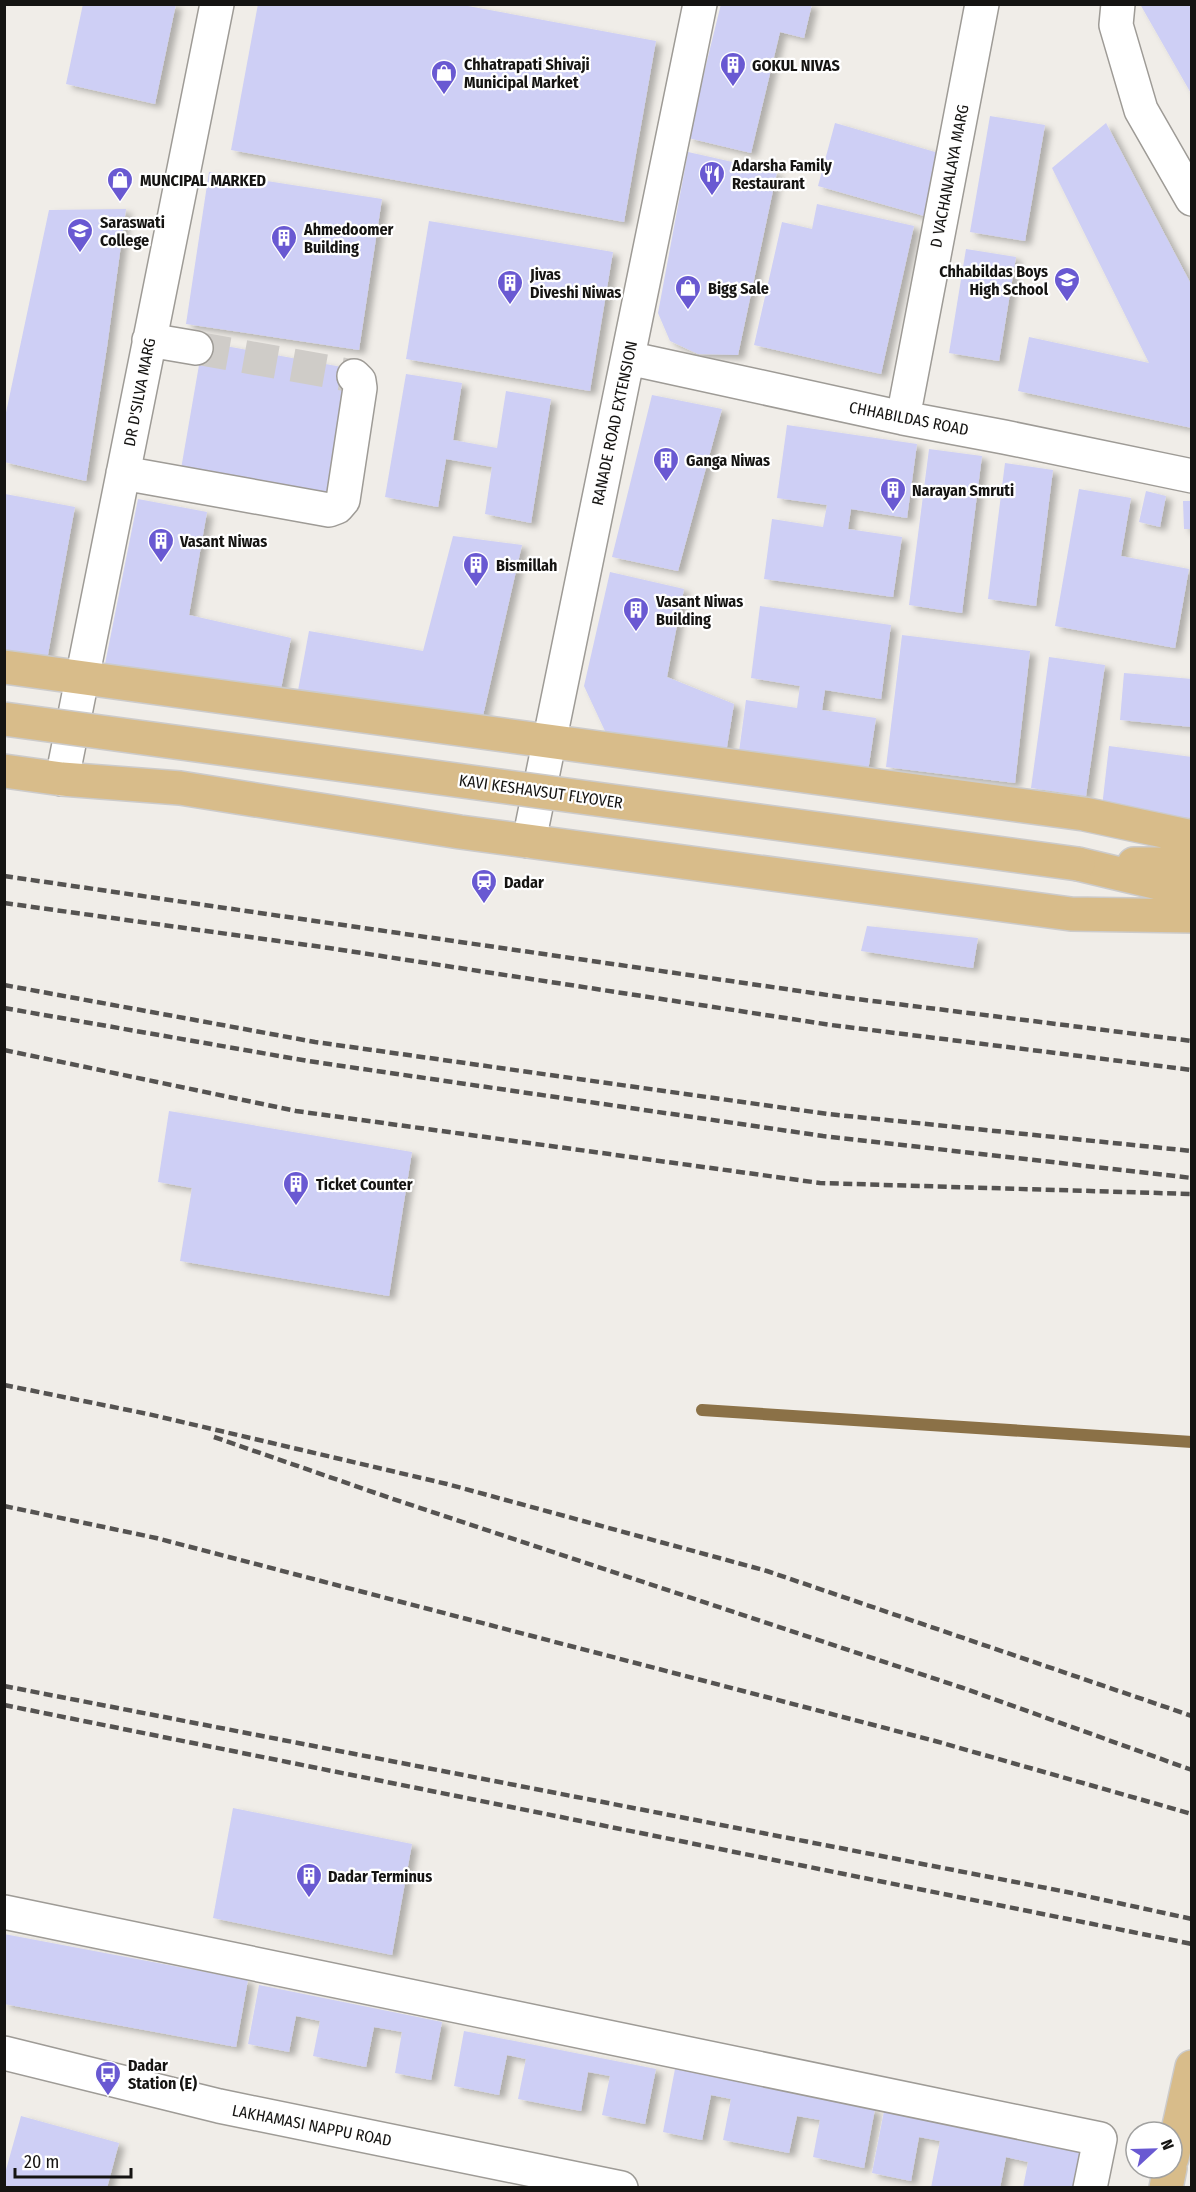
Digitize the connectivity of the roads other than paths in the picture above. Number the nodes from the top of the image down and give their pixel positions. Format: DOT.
graph roads {
  1 [pos="216,4"];
  2 [pos="700,4"];
  3 [pos="982,4"];
  4 [pos="1118,4"];
  5 [pos="1191,199"];
  6 [pos="150,340"];
  7 [pos="196,348"];
  8 [pos="628,358"];
  9 [pos="354,376"];
  10 [pos="903,418"];
  11 [pos="123,473"];
  12 [pos="1191,476"];
  13 [pos="4,667"];
  14 [pos="82,678"];
  15 [pos="4,718"];
  16 [pos="549,741"];
  17 [pos="4,771"];
  18 [pos="62,779"];
  19 [pos="1191,837"];
  20 [pos="529,841"];
  21 [pos="1078,864"];
  22 [pos="1191,864"];
  23 [pos="1191,891"];
  24 [pos="1191,916"];
  25 [pos="4,1912"];
  26 [pos="4,2053"];
  27 [pos="1191,2067"];
  28 [pos="1180,2120"];
  29 [pos="568,2182"];
  30 [pos="621,2187"];
  31 [pos="1090,2187"];
  1 -- 6 [label="street, DR D'SILVA MARG"];
  2 -- 8 [label="street, RANADE ROAD EXTENSION"];
  3 -- 10 [label="street, D VACHANALAYA MARG"];
  4 -- 5 [label="street"];
  6 -- 7 [label="street"];
  6 -- 11 [label="street, DR D'SILVA MARG"];
  8 -- 10 [label="street, CHHABILDAS ROAD"];
  8 -- 16 [label="street, RANADE ROAD EXTENSION"];
  9 -- 11 [label="street"];
  10 -- 12 [label="street, CHHABILDAS ROAD"];
  11 -- 14 [label="street, DR D'SILVA MARG"];
  13 -- 14 [label="main road"];
  14 -- 16 [label="main road"];
  14 -- 18 [label="street, DR D'SILVA MARG"];
  15 -- 21 [label="main road, KAVI KESHAVSUT FLYOVER, bridge"];
  16 -- 19 [label="main road"];
  16 -- 20 [label="street, RANADE ROAD EXTENSION"];
  17 -- 18 [label="main road"];
  18 -- 20 [label="main road"];
  20 -- 24 [label="main road"];
  21 -- 22 [label="main road, KAVI KESHAVSUT FLYOVER"];
  21 -- 23 [label="main road, KAVI KESHAVSUT FLYOVER"];
  25 -- 31 [label="street"];
  26 -- 29 [label="street, LAKHAMASI NAPPU ROAD"];
  27 -- 28 [label="main road"];
  29 -- 30 [label="street, LAKHAMASI NAPPU ROAD"];
}
